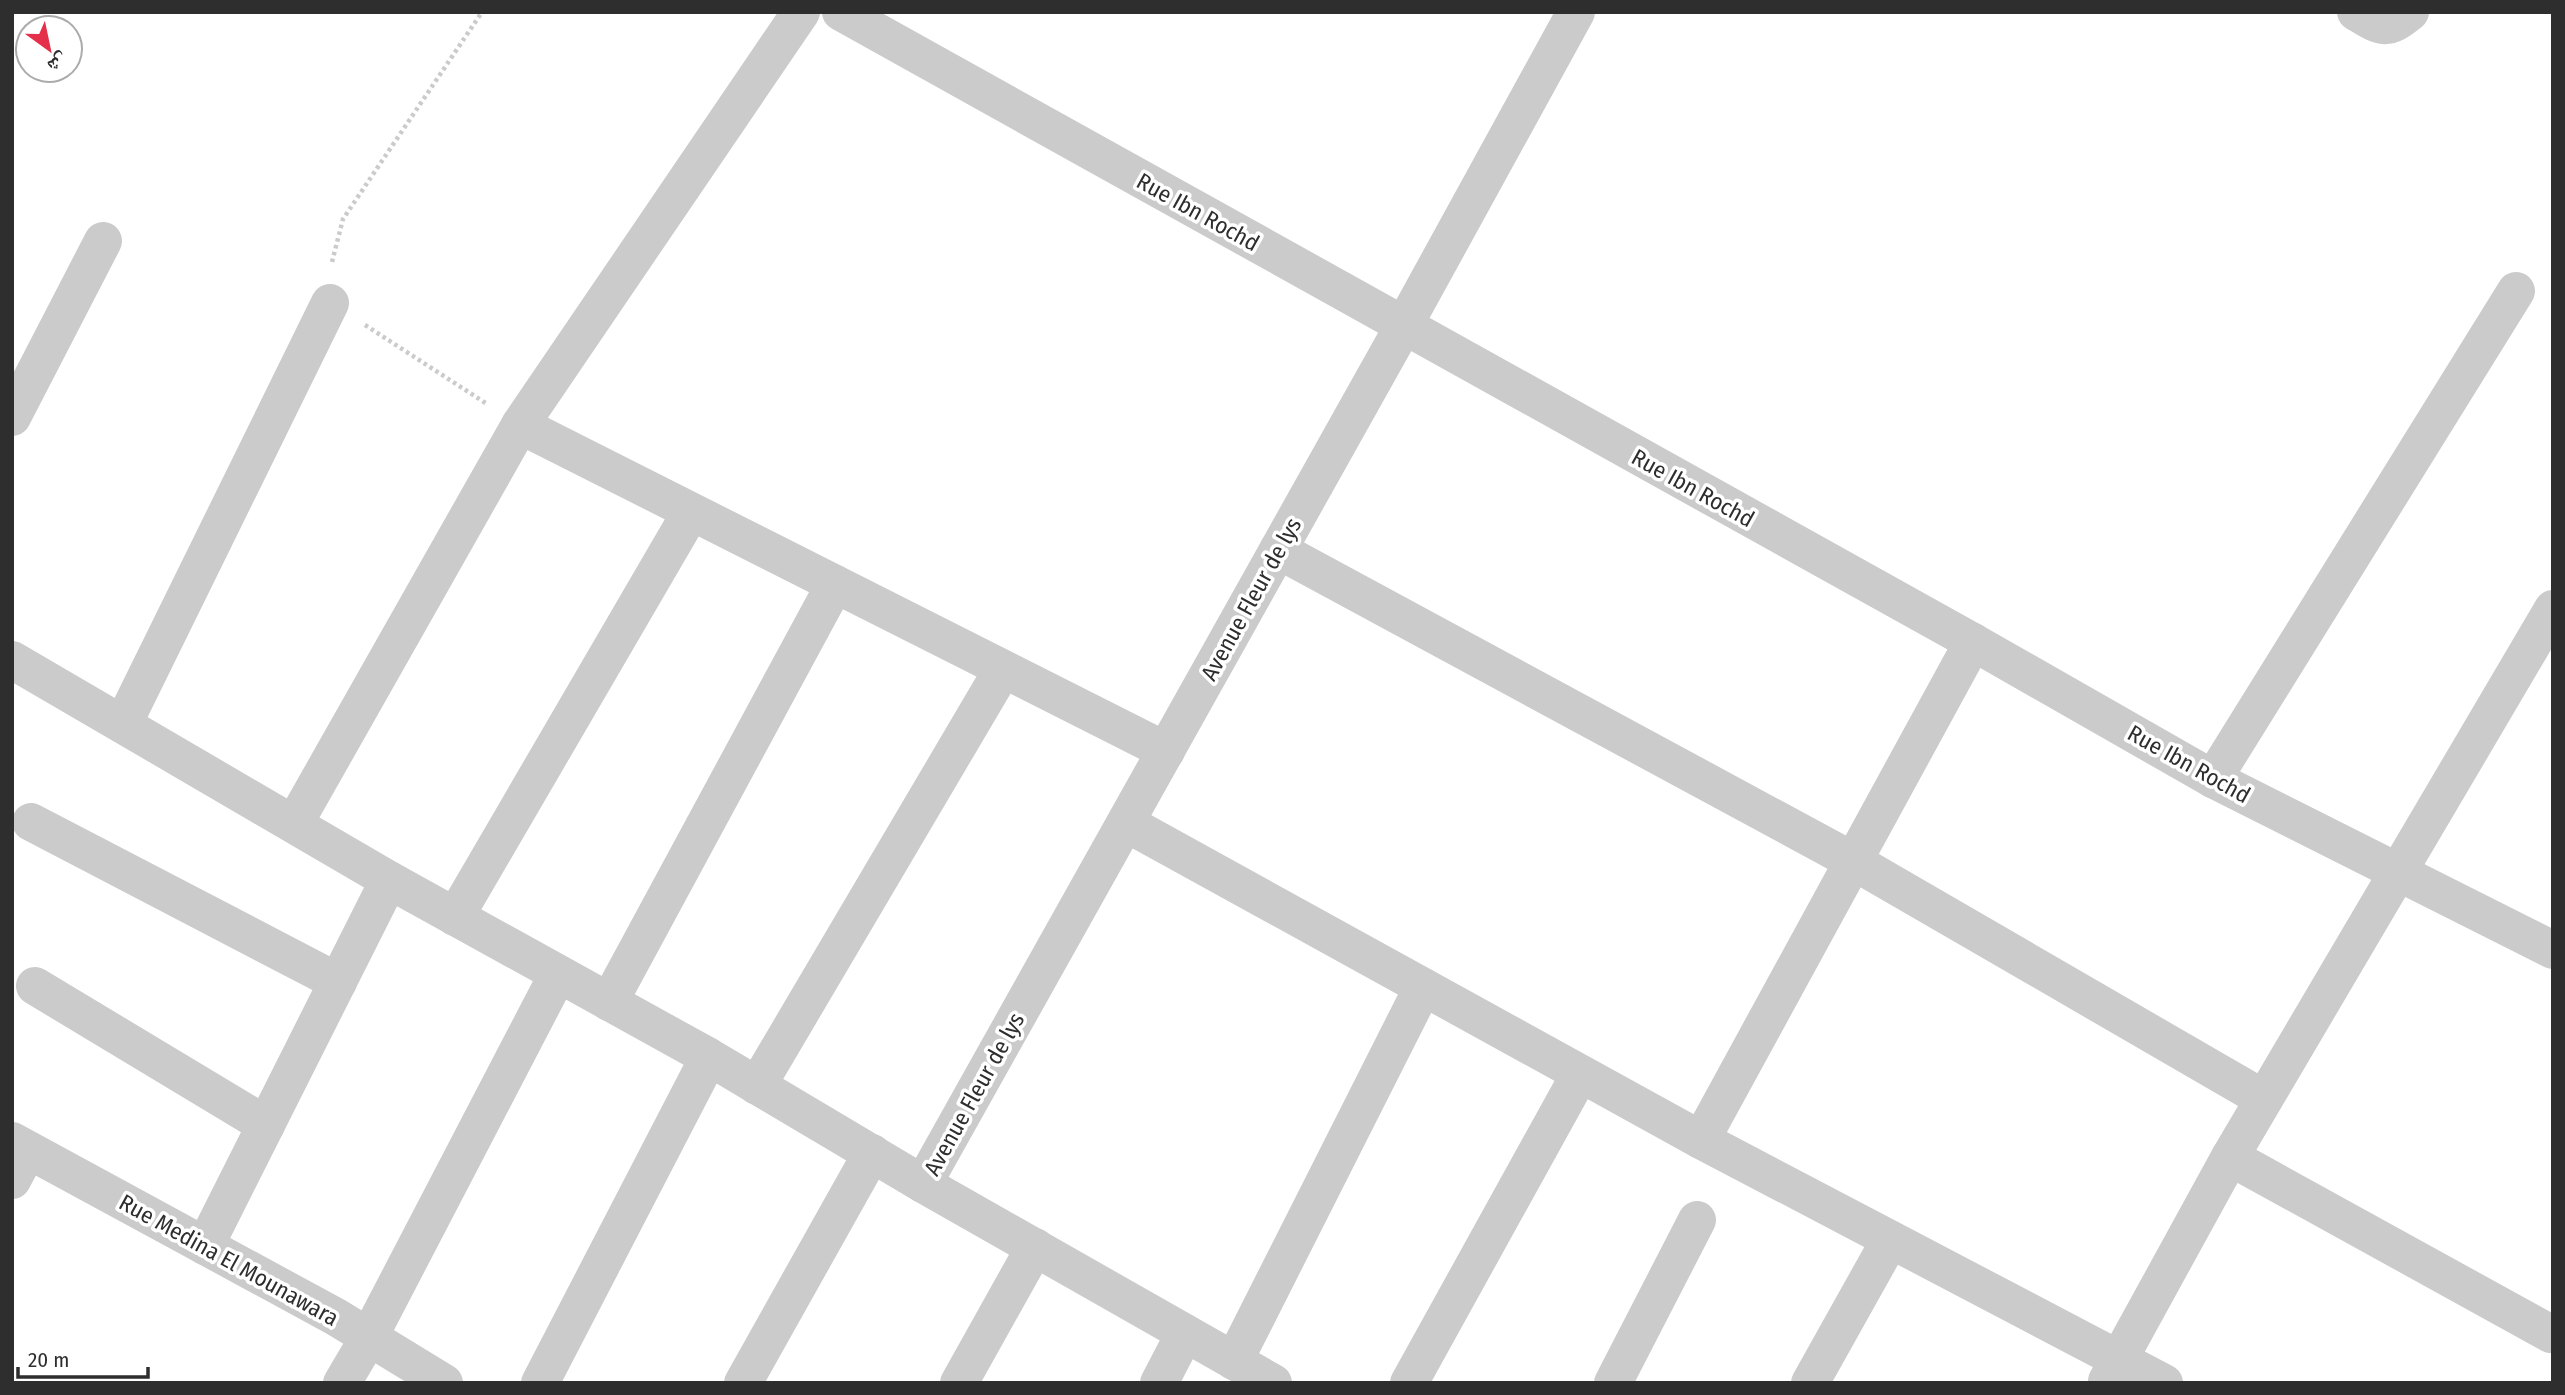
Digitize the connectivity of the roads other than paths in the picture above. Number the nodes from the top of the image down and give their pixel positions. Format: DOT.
graph roads {
  1 [pos="801,12"];
  2 [pos="841,12"];
  3 [pos="1576,12"];
  4 [pos="2356,12"];
  5 [pos="2410,12"];
  6 [pos="103,242"];
  7 [pos="2516,291"];
  8 [pos="330,303"];
  9 [pos="1403,327"];
  10 [pos="12,417"];
  11 [pos="520,425"];
  12 [pos="691,512"];
  13 [pos="1278,550"];
  14 [pos="835,584"];
  15 [pos="2553,609"];
  16 [pos="1973,642"];
  17 [pos="12,660"];
  18 [pos="1003,669"];
  19 [pos="123,724"];
  20 [pos="1166,751"];
  21 [pos="2213,779"];
  22 [pos="31,822"];
  23 [pos="1126,823"];
  24 [pos="294,824"];
  25 [pos="1853,861"];
  26 [pos="2398,874"];
  27 [pos="389,880"];
  28 [pos="455,916"];
  29 [pos="2553,950"];
  30 [pos="558,974"];
  31 [pos="338,982"];
  32 [pos="35,986"];
  33 [pos="1423,987"];
  34 [pos="609,1002"];
  35 [pos="709,1057"];
  36 [pos="1580,1074"];
  37 [pos="757,1086"];
  38 [pos="2264,1099"];
  39 [pos="266,1125"];
  40 [pos="1701,1140"];
  41 [pos="872,1153"];
  42 [pos="17,1157"];
  43 [pos="2230,1157"];
  44 [pos="923,1184"];
  45 [pos="1697,1220"];
  46 [pos="1890,1240"];
  47 [pos="205,1246"];
  48 [pos="1035,1247"];
  49 [pos="1185,1333"];
  50 [pos="2551,1334"];
  51 [pos="369,1337"];
  52 [pos="1234,1361"];
  53 [pos="2112,1371"];
  54 [pos="342,1383"];
  55 [pos="444,1383"];
  56 [pos="540,1383"];
  57 [pos="743,1383"];
  58 [pos="959,1383"];
  59 [pos="1159,1383"];
  60 [pos="1273,1383"];
  61 [pos="1409,1383"];
  62 [pos="1613,1383"];
  63 [pos="1810,1383"];
  64 [pos="2164,1383"];
  1 -- 11 [label="street"];
  2 -- 9 [label="street, Rue Ibn Rochd"];
  3 -- 9 [label="street, Avenue Fleur de lys"];
  4 -- 5 [label="street"];
  6 -- 10 [label="street"];
  7 -- 21 [label="street"];
  8 -- 19 [label="street"];
  9 -- 13 [label="street, Avenue Fleur de lys"];
  9 -- 16 [label="street, Rue Ibn Rochd"];
  11 -- 12 [label="street"];
  11 -- 24 [label="street"];
  12 -- 14 [label="street"];
  12 -- 28 [label="street"];
  13 -- 20 [label="street, Avenue Fleur de lys"];
  13 -- 25 [label="street"];
  14 -- 18 [label="street"];
  14 -- 34 [label="street"];
  15 -- 26 [label="street"];
  16 -- 21 [label="street, Rue Ibn Rochd"];
  16 -- 25 [label="street"];
  17 -- 19 [label="street"];
  18 -- 20 [label="street"];
  18 -- 37 [label="street"];
  19 -- 24 [label="street"];
  20 -- 23 [label="street, Avenue Fleur de lys"];
  21 -- 26 [label="street, Rue Ibn Rochd"];
  22 -- 31 [label="street"];
  23 -- 33 [label="street"];
  23 -- 44 [label="street, Avenue Fleur de lys"];
  24 -- 27 [label="street"];
  25 -- 38 [label="street"];
  25 -- 40 [label="street"];
  26 -- 29 [label="street, Rue Ibn Rochd"];
  26 -- 38 [label="street"];
  27 -- 28 [label="street"];
  27 -- 31 [label="street"];
  28 -- 30 [label="street"];
  30 -- 34 [label="street"];
  30 -- 51 [label="street"];
  31 -- 39 [label="street"];
  32 -- 39 [label="street"];
  33 -- 36 [label="street"];
  33 -- 52 [label="street"];
  34 -- 35 [label="street"];
  35 -- 37 [label="street"];
  35 -- 56 [label="street"];
  36 -- 40 [label="street"];
  36 -- 61 [label="street"];
  37 -- 41 [label="street"];
  38 -- 43 [label="street"];
  39 -- 47 [label="street"];
  40 -- 46 [label="street"];
  41 -- 44 [label="street"];
  41 -- 57 [label="street"];
  42 -- 47 [label="street, Rue Medina El Mounawara"];
  43 -- 50 [label="street"];
  43 -- 53 [label="street"];
  44 -- 48 [label="street"];
  45 -- 62 [label="street"];
  46 -- 53 [label="street"];
  46 -- 63 [label="street"];
  47 -- 51 [label="street, Rue Medina El Mounawara"];
  48 -- 49 [label="street"];
  48 -- 58 [label="street"];
  49 -- 52 [label="street"];
  49 -- 59 [label="street"];
  51 -- 54 [label="street"];
  51 -- 55 [label="street, Rue Medina El Mounawara"];
  52 -- 60 [label="street"];
  53 -- 64 [label="street"];
}
